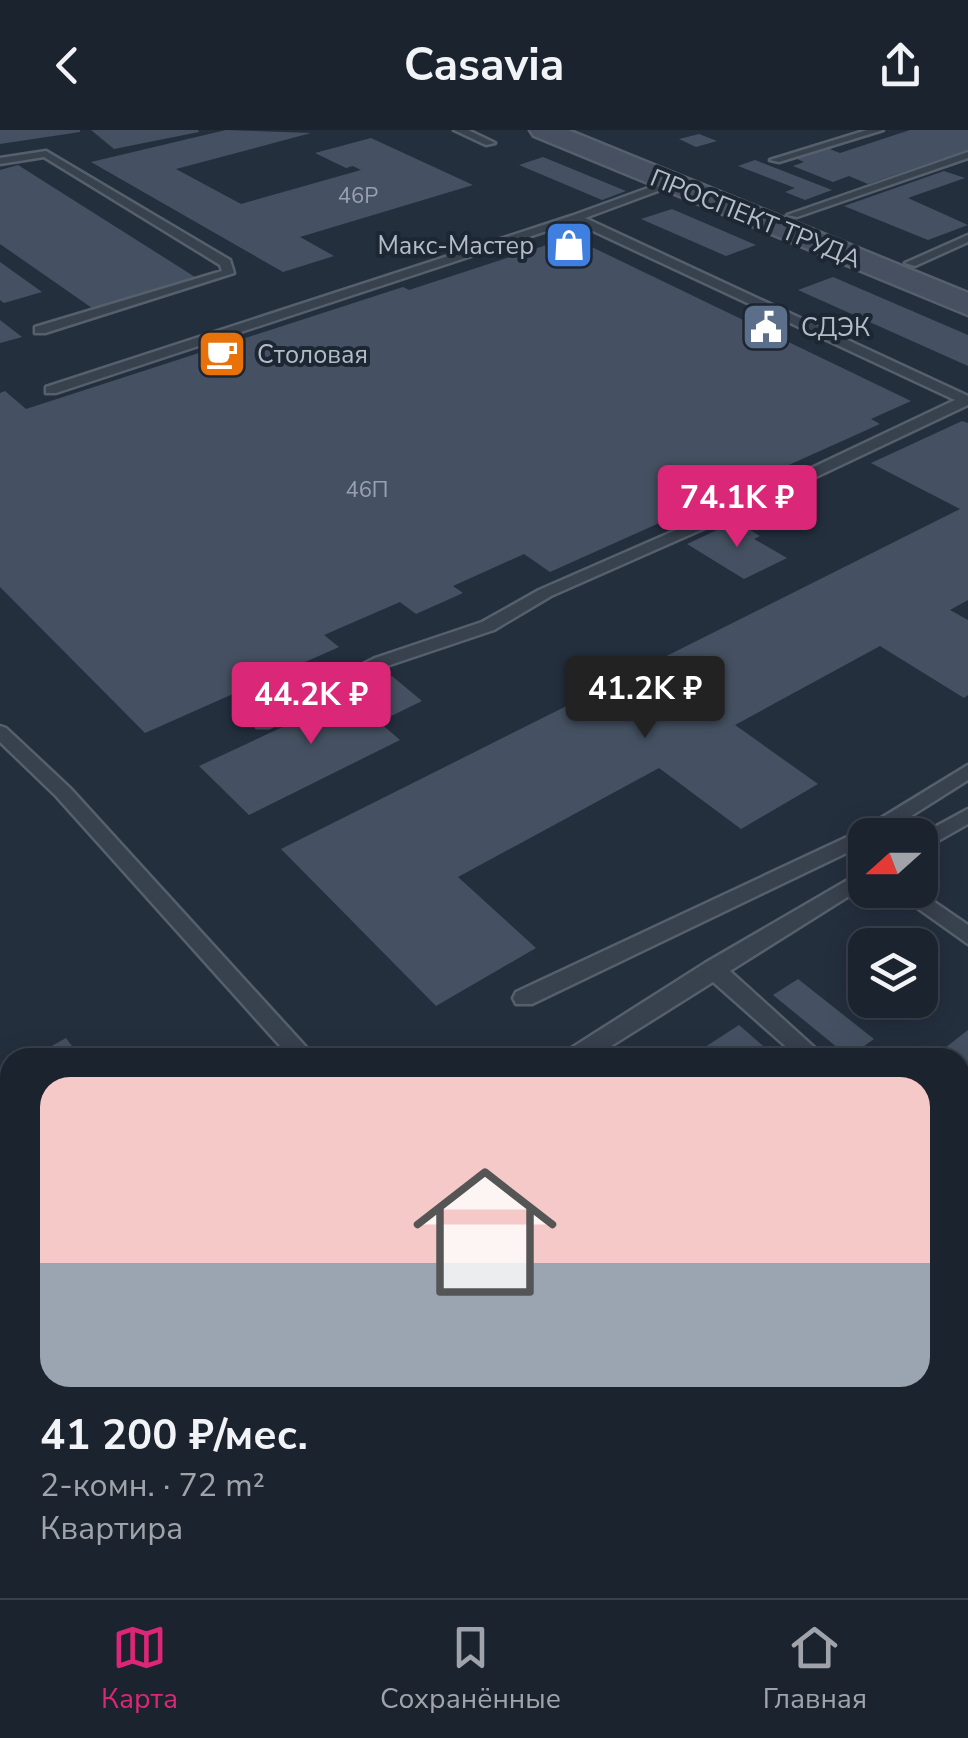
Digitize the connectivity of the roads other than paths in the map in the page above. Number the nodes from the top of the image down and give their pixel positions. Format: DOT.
graph roads {
  1 [pos="448,130"];
  2 [pos="461,130"];
  3 [pos="544,130"];
  4 [pos="584,130"];
  5 [pos="878,130"];
  6 [pos="490,143"];
  7 [pos="968,156"];
  8 [pos="775,160"];
  9 [pos="0,162"];
  10 [pos="670,182"];
  11 [pos="793,215"];
  12 [pos="576,218"];
  13 [pos="968,238"];
  14 [pos="912,263"];
  15 [pos="968,286"];
  16 [pos="968,305"];
  17 [pos="40,330"];
  18 [pos="51,390"];
  19 [pos="967,400"];
  20 [pos="263,723"];
  21 [pos="0,732"];
  22 [pos="968,770"];
  23 [pos="968,816"];
  24 [pos="894,818"];
  25 [pos="938,834"];
  26 [pos="848,845"];
  27 [pos="848,888"];
  28 [pos="928,908"];
  29 [pos="968,936"];
  30 [pos="713,969"];
  31 [pos="524,998"];
  32 [pos="296,1048"];
  33 [pos="589,1048"];
  34 [pos="804,1048"];
  1 -- 2 [label="lane"];
  2 -- 6 [label="lane"];
  3 -- 10 [label="main road, ПРОСПЕКТ ТРУДА"];
  4 -- 11 [label="main road, ПРОСПЕКТ ТРУДА"];
  5 -- 8 [label="lane"];
  7 -- 11 [label="lane"];
  9 -- 17 [label="lane"];
  10 -- 12 [label="lane"];
  10 -- 16 [label="main road, ПРОСПЕКТ ТРУДА"];
  11 -- 14 [label="main road, ПРОСПЕКТ ТРУДА"];
  12 -- 18 [label="lane"];
  12 -- 19 [label="lane"];
  13 -- 14 [label="lane"];
  14 -- 15 [label="main road, ПРОСПЕКТ ТРУДА"];
  19 -- 20 [label="lane"];
  21 -- 32 [label="lane"];
  22 -- 24 [label="lane"];
  23 -- 25 [label="lane"];
  26 -- 31 [label="lane"];
  27 -- 30 [label="lane"];
  28 -- 29 [label="lane"];
  30 -- 33 [label="lane"];
  30 -- 34 [label="lane"];
}
